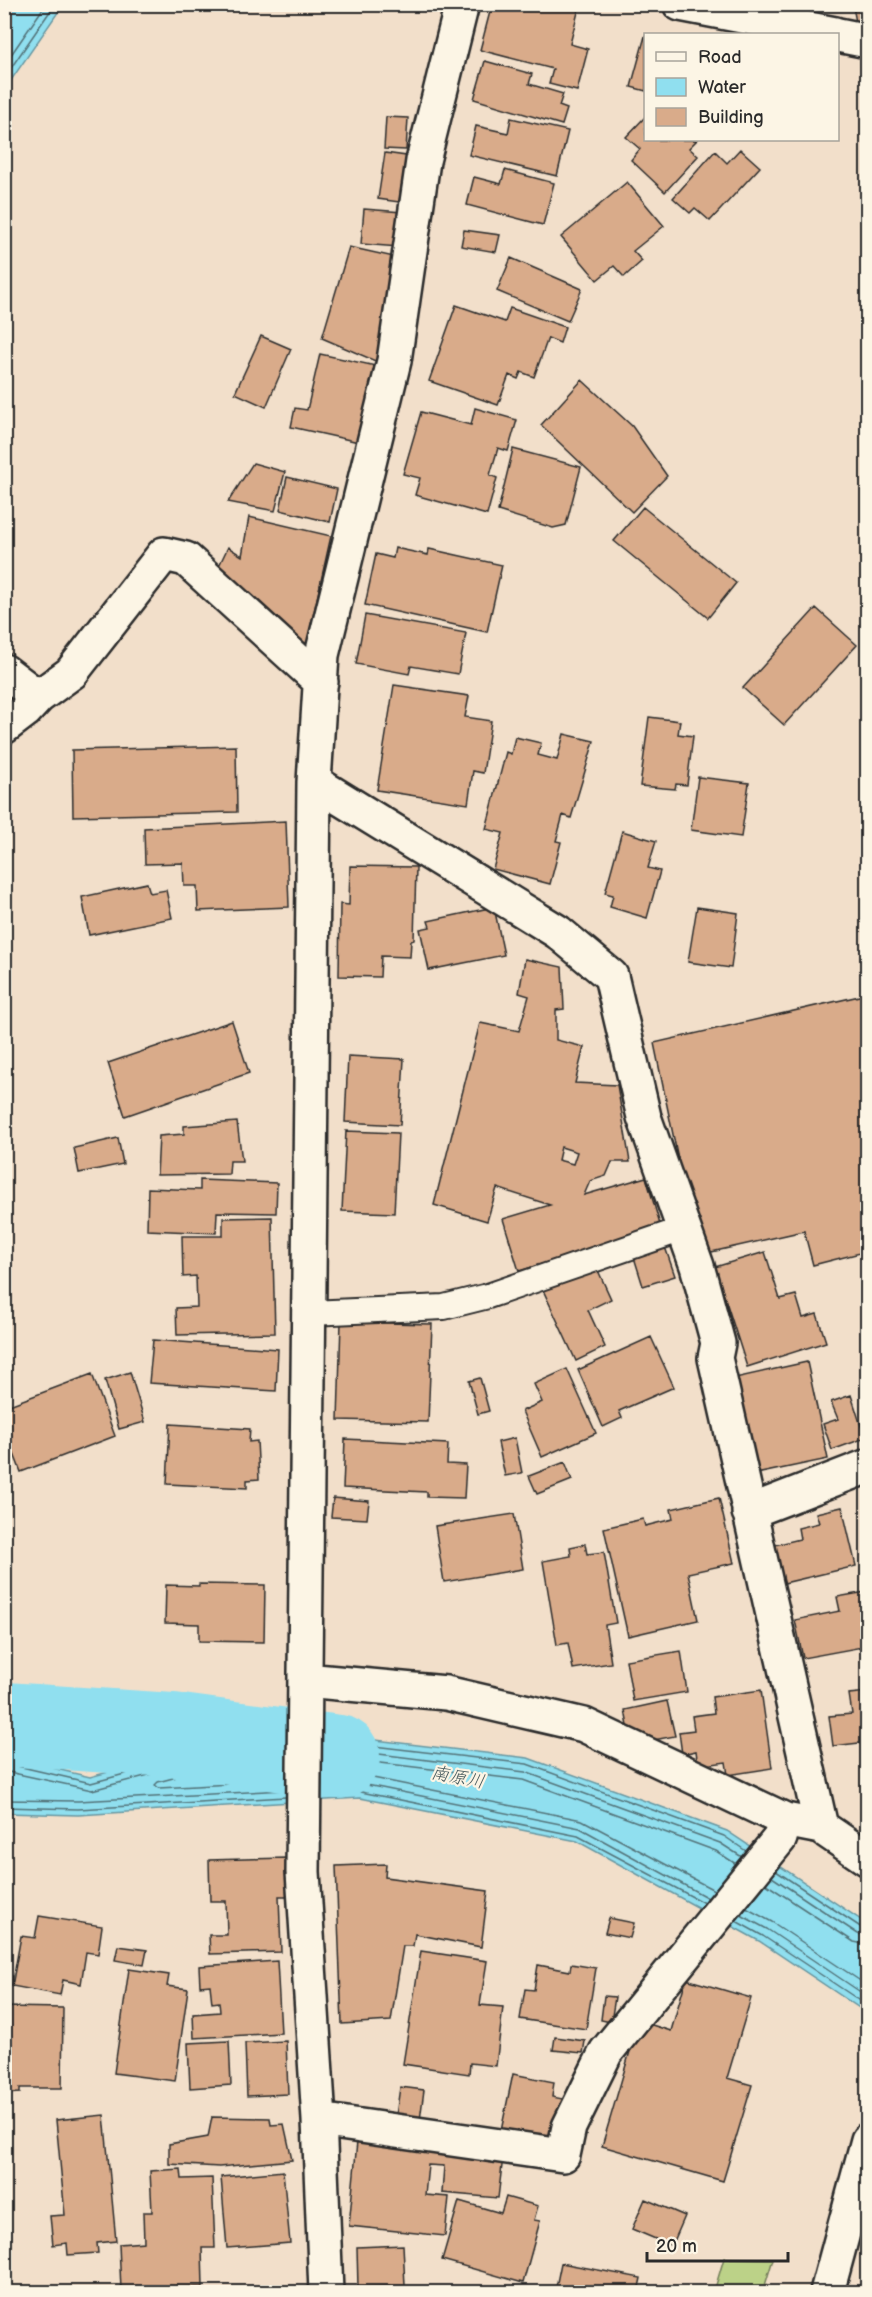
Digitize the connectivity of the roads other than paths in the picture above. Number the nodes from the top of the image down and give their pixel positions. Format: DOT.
graph roads {
  1 [pos="462,4"];
  2 [pos="680,4"];
  3 [pos="826,33"];
  4 [pos="839,36"];
  5 [pos="867,41"];
  6 [pos="4,671"];
  7 [pos="321,682"];
  8 [pos="38,697"];
  9 [pos="4,727"];
  10 [pos="314,782"];
  11 [pos="683,1229"];
  12 [pos="310,1313"];
  13 [pos="867,1466"];
  14 [pos="749,1512"];
  15 [pos="305,1686"];
  16 [pos="821,1827"];
  17 [pos="782,1829"];
  18 [pos="867,1859"];
  19 [pos="319,2120"];
  20 [pos="867,2140"];
  21 [pos="326,2292"];
  22 [pos="827,2292"];
  1 -- 7 [label="main road"];
  2 -- 3 [label="main road"];
  4 -- 5 [label="main road"];
  6 -- 8 [label="main road"];
  7 -- 8 [label="main road"];
  7 -- 10 [label="main road"];
  8 -- 9 [label="main road"];
  10 -- 11 [label="main road"];
  10 -- 12 [label="main road"];
  11 -- 12 [label="lane"];
  11 -- 14 [label="main road"];
  12 -- 15 [label="main road"];
  13 -- 14 [label="main road"];
  14 -- 16 [label="main road"];
  15 -- 17 [label="main road"];
  15 -- 19 [label="main road"];
  16 -- 17 [label="main road"];
  16 -- 18 [label="main road"];
  17 -- 19 [label="main road"];
  19 -- 21 [label="main road"];
  20 -- 22 [label="main road"];
}
